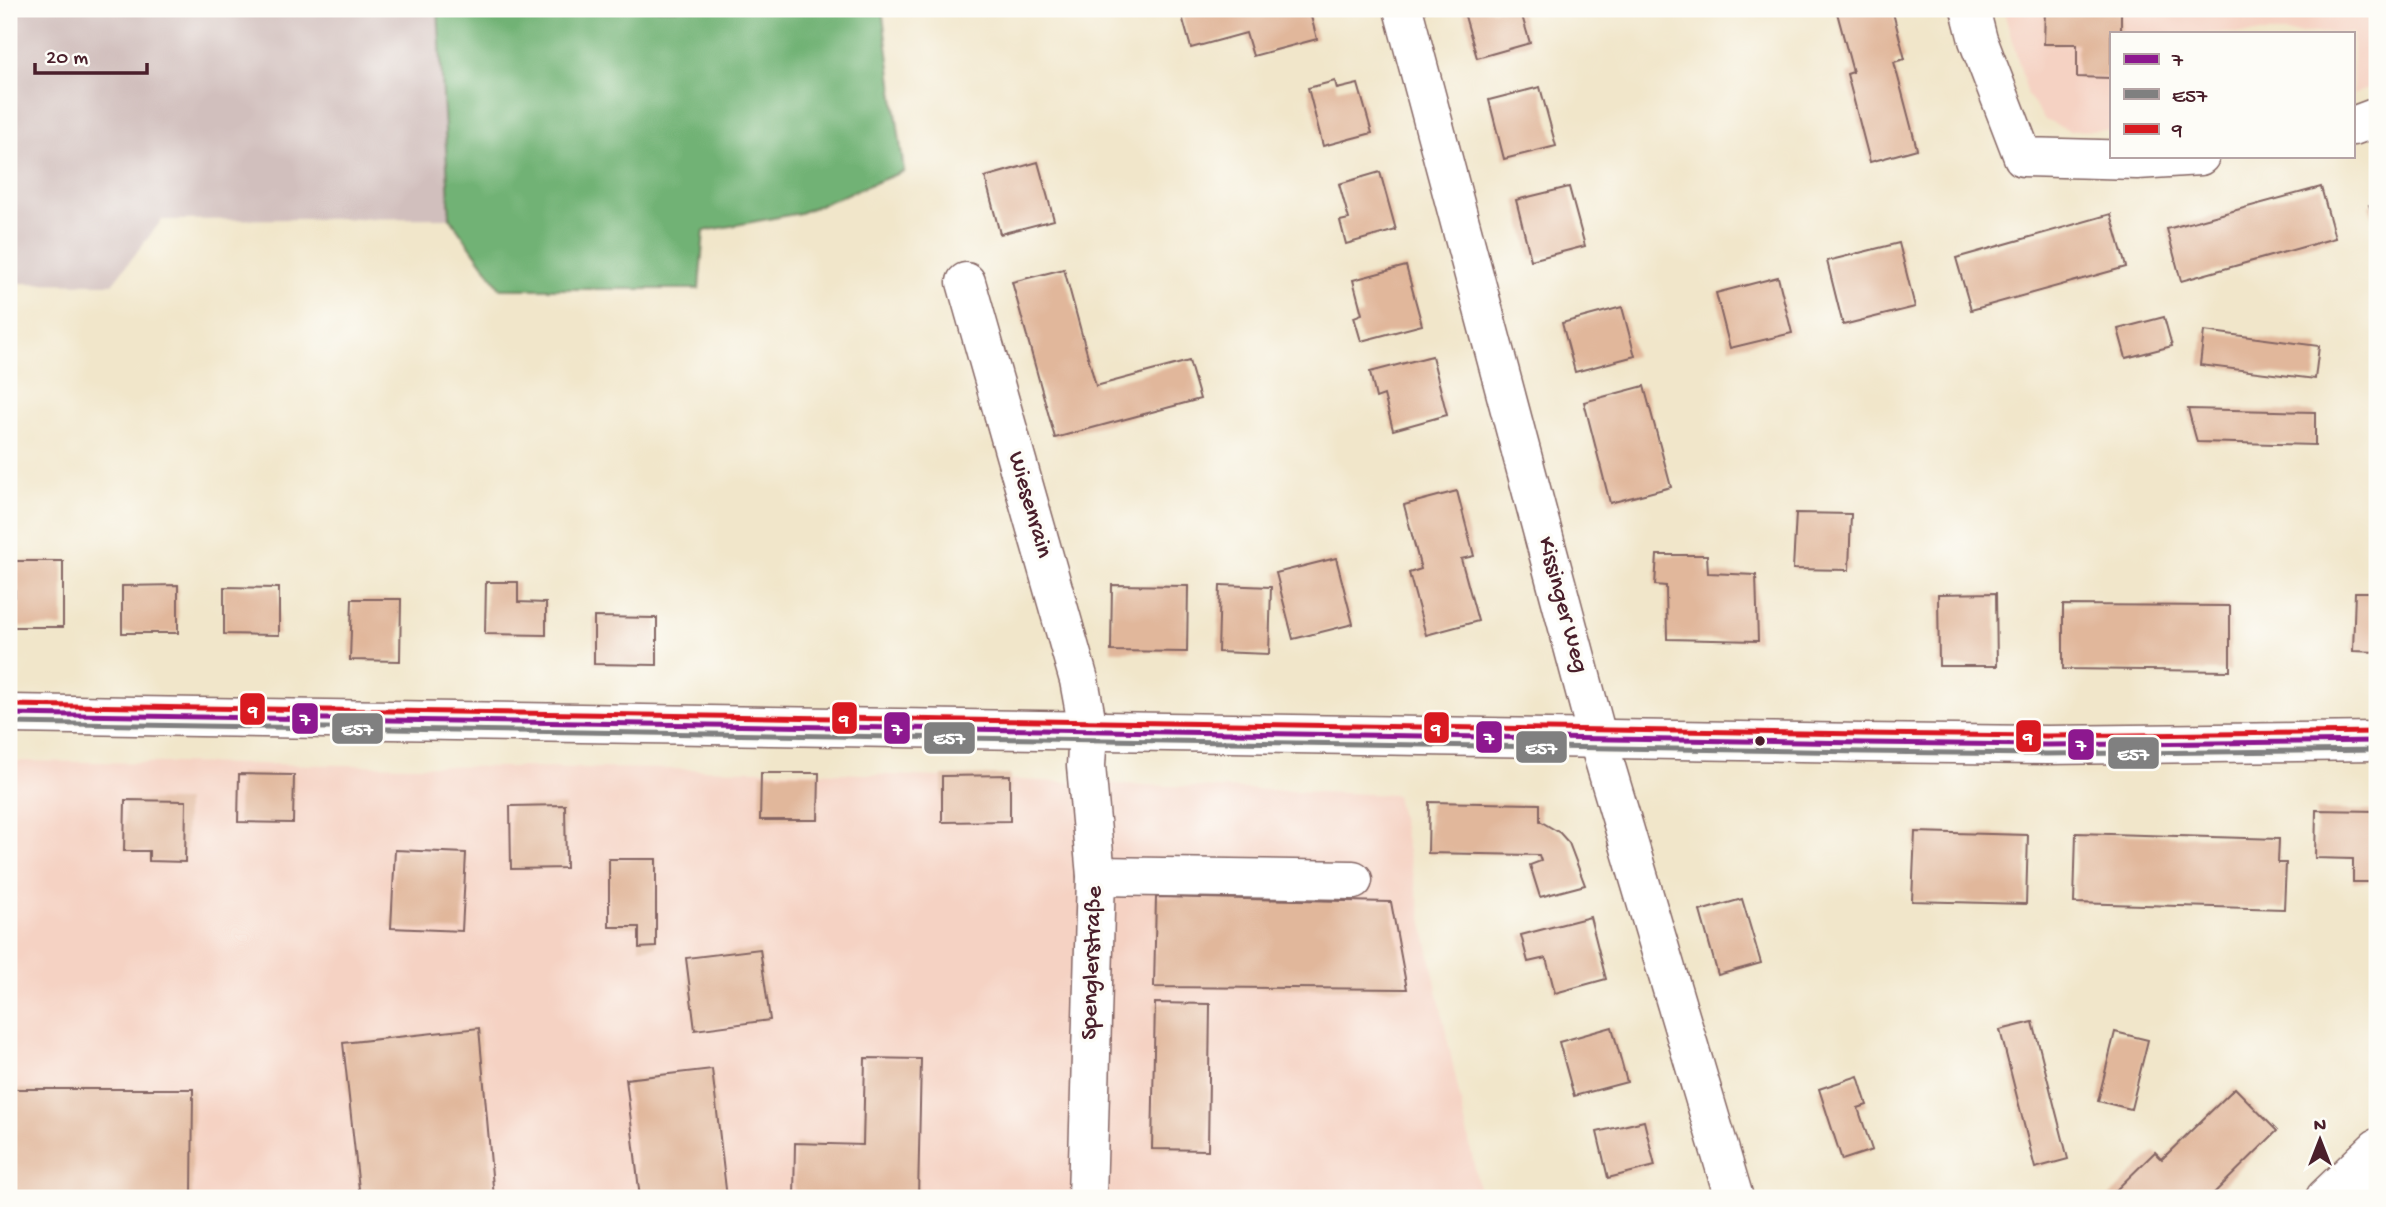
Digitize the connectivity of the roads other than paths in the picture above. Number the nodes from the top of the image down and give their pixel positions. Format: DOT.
graph roads {
  1 [pos="1403,9"];
  2 [pos="1970,9"];
  3 [pos="2377,117"];
  4 [pos="2354,125"];
  5 [pos="2168,158"];
  6 [pos="966,282"];
  7 [pos="9,714"];
  8 [pos="1088,729"];
  9 [pos="1598,740"];
  10 [pos="2377,741"];
  11 [pos="1096,876"];
  12 [pos="1353,880"];
  13 [pos="2377,1148"];
  14 [pos="2377,1188"];
  15 [pos="1087,1198"];
  16 [pos="1734,1198"];
  17 [pos="2325,1198"];
  18 [pos="2367,1198"];
  1 -- 9 [label="street, Kissinger Weg"];
  2 -- 5 [label="street"];
  3 -- 4 [label="street"];
  6 -- 8 [label="street, Wiesenrain"];
  7 -- 8 [label="street"];
  8 -- 9 [label="street"];
  8 -- 11 [label="street, Spenglerstraße"];
  9 -- 10 [label="street"];
  9 -- 16 [label="street, Kissinger Weg"];
  11 -- 12 [label="street"];
  11 -- 15 [label="street, Spenglerstraße"];
  13 -- 17 [label="street"];
  14 -- 18 [label="street"];
}
